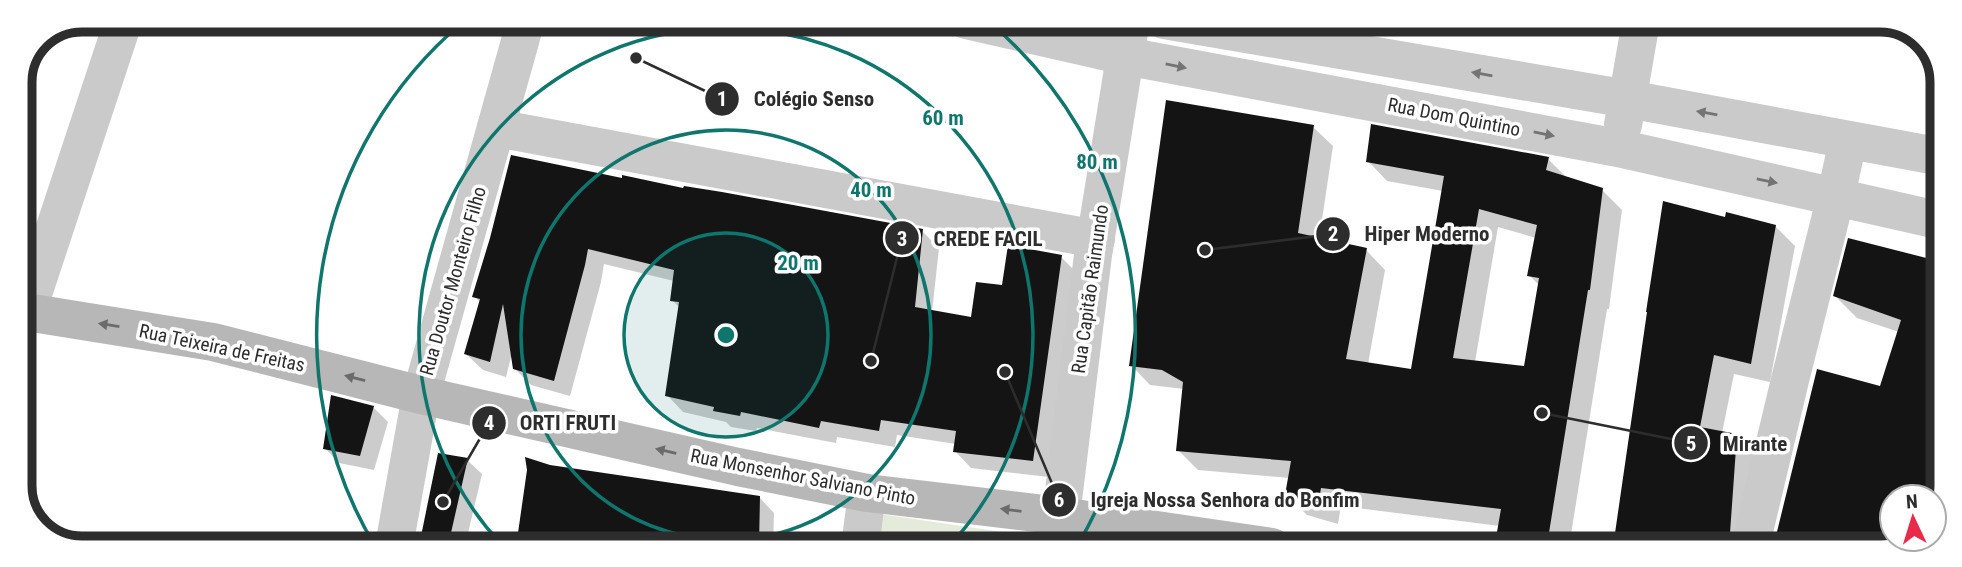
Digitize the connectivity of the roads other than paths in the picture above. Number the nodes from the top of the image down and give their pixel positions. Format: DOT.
graph roads {
  1 [pos="120,31"];
  2 [pos="523,31"];
  3 [pos="1065,31"];
  4 [pos="1229,31"];
  5 [pos="1639,31"];
  6 [pos="1128,38"];
  7 [pos="1628,99"];
  8 [pos="496,128"];
  9 [pos="1848,140"];
  10 [pos="1618,148"];
  11 [pos="1930,155"];
  12 [pos="1836,196"];
  13 [pos="1930,218"];
  14 [pos="1096,239"];
  15 [pos="32,286"];
  16 [pos="32,312"];
  17 [pos="422,395"];
  18 [pos="867,493"];
  19 [pos="1061,516"];
  20 [pos="396,536"];
  21 [pos="861,536"];
  22 [pos="1197,536"];
  23 [pos="1753,536"];
  1 -- 15 [label="street"];
  2 -- 8 [label="street, Rua Doutor Monteiro Filho"];
  3 -- 6 [label="street, Rua Dom Quintino"];
  7 -- 4 [label="street, one-way"];
  5 -- 7 [label="street"];
  6 -- 10 [label="street, Rua Dom Quintino, one-way"];
  6 -- 14 [label="street, Rua Capitão Raimundo"];
  9 -- 7 [label="street, one-way"];
  7 -- 10 [label="street"];
  8 -- 14 [label="street"];
  8 -- 17 [label="street, Rua Doutor Monteiro Filho"];
  9 -- 11 [label="street"];
  9 -- 12 [label="street"];
  10 -- 12 [label="street, Rua Dom Quintino, one-way"];
  12 -- 13 [label="street, Rua Dom Quintino"];
  12 -- 23 [label="street"];
  14 -- 19 [label="street, Rua Capitão Raimundo"];
  17 -- 16 [label="street, Rua Teixeira de Freitas, one-way"];
  18 -- 17 [label="street, Rua Monsenhor Salviano Pinto, one-way"];
  17 -- 20 [label="street, Rua Doutor Monteiro Filho"];
  19 -- 18 [label="street, Rua Monsenhor Salviano Pinto, one-way"];
  18 -- 21 [label="street"];
  19 -- 22 [label="street, Rua Monsenhor Salviano Pinto"];
}
